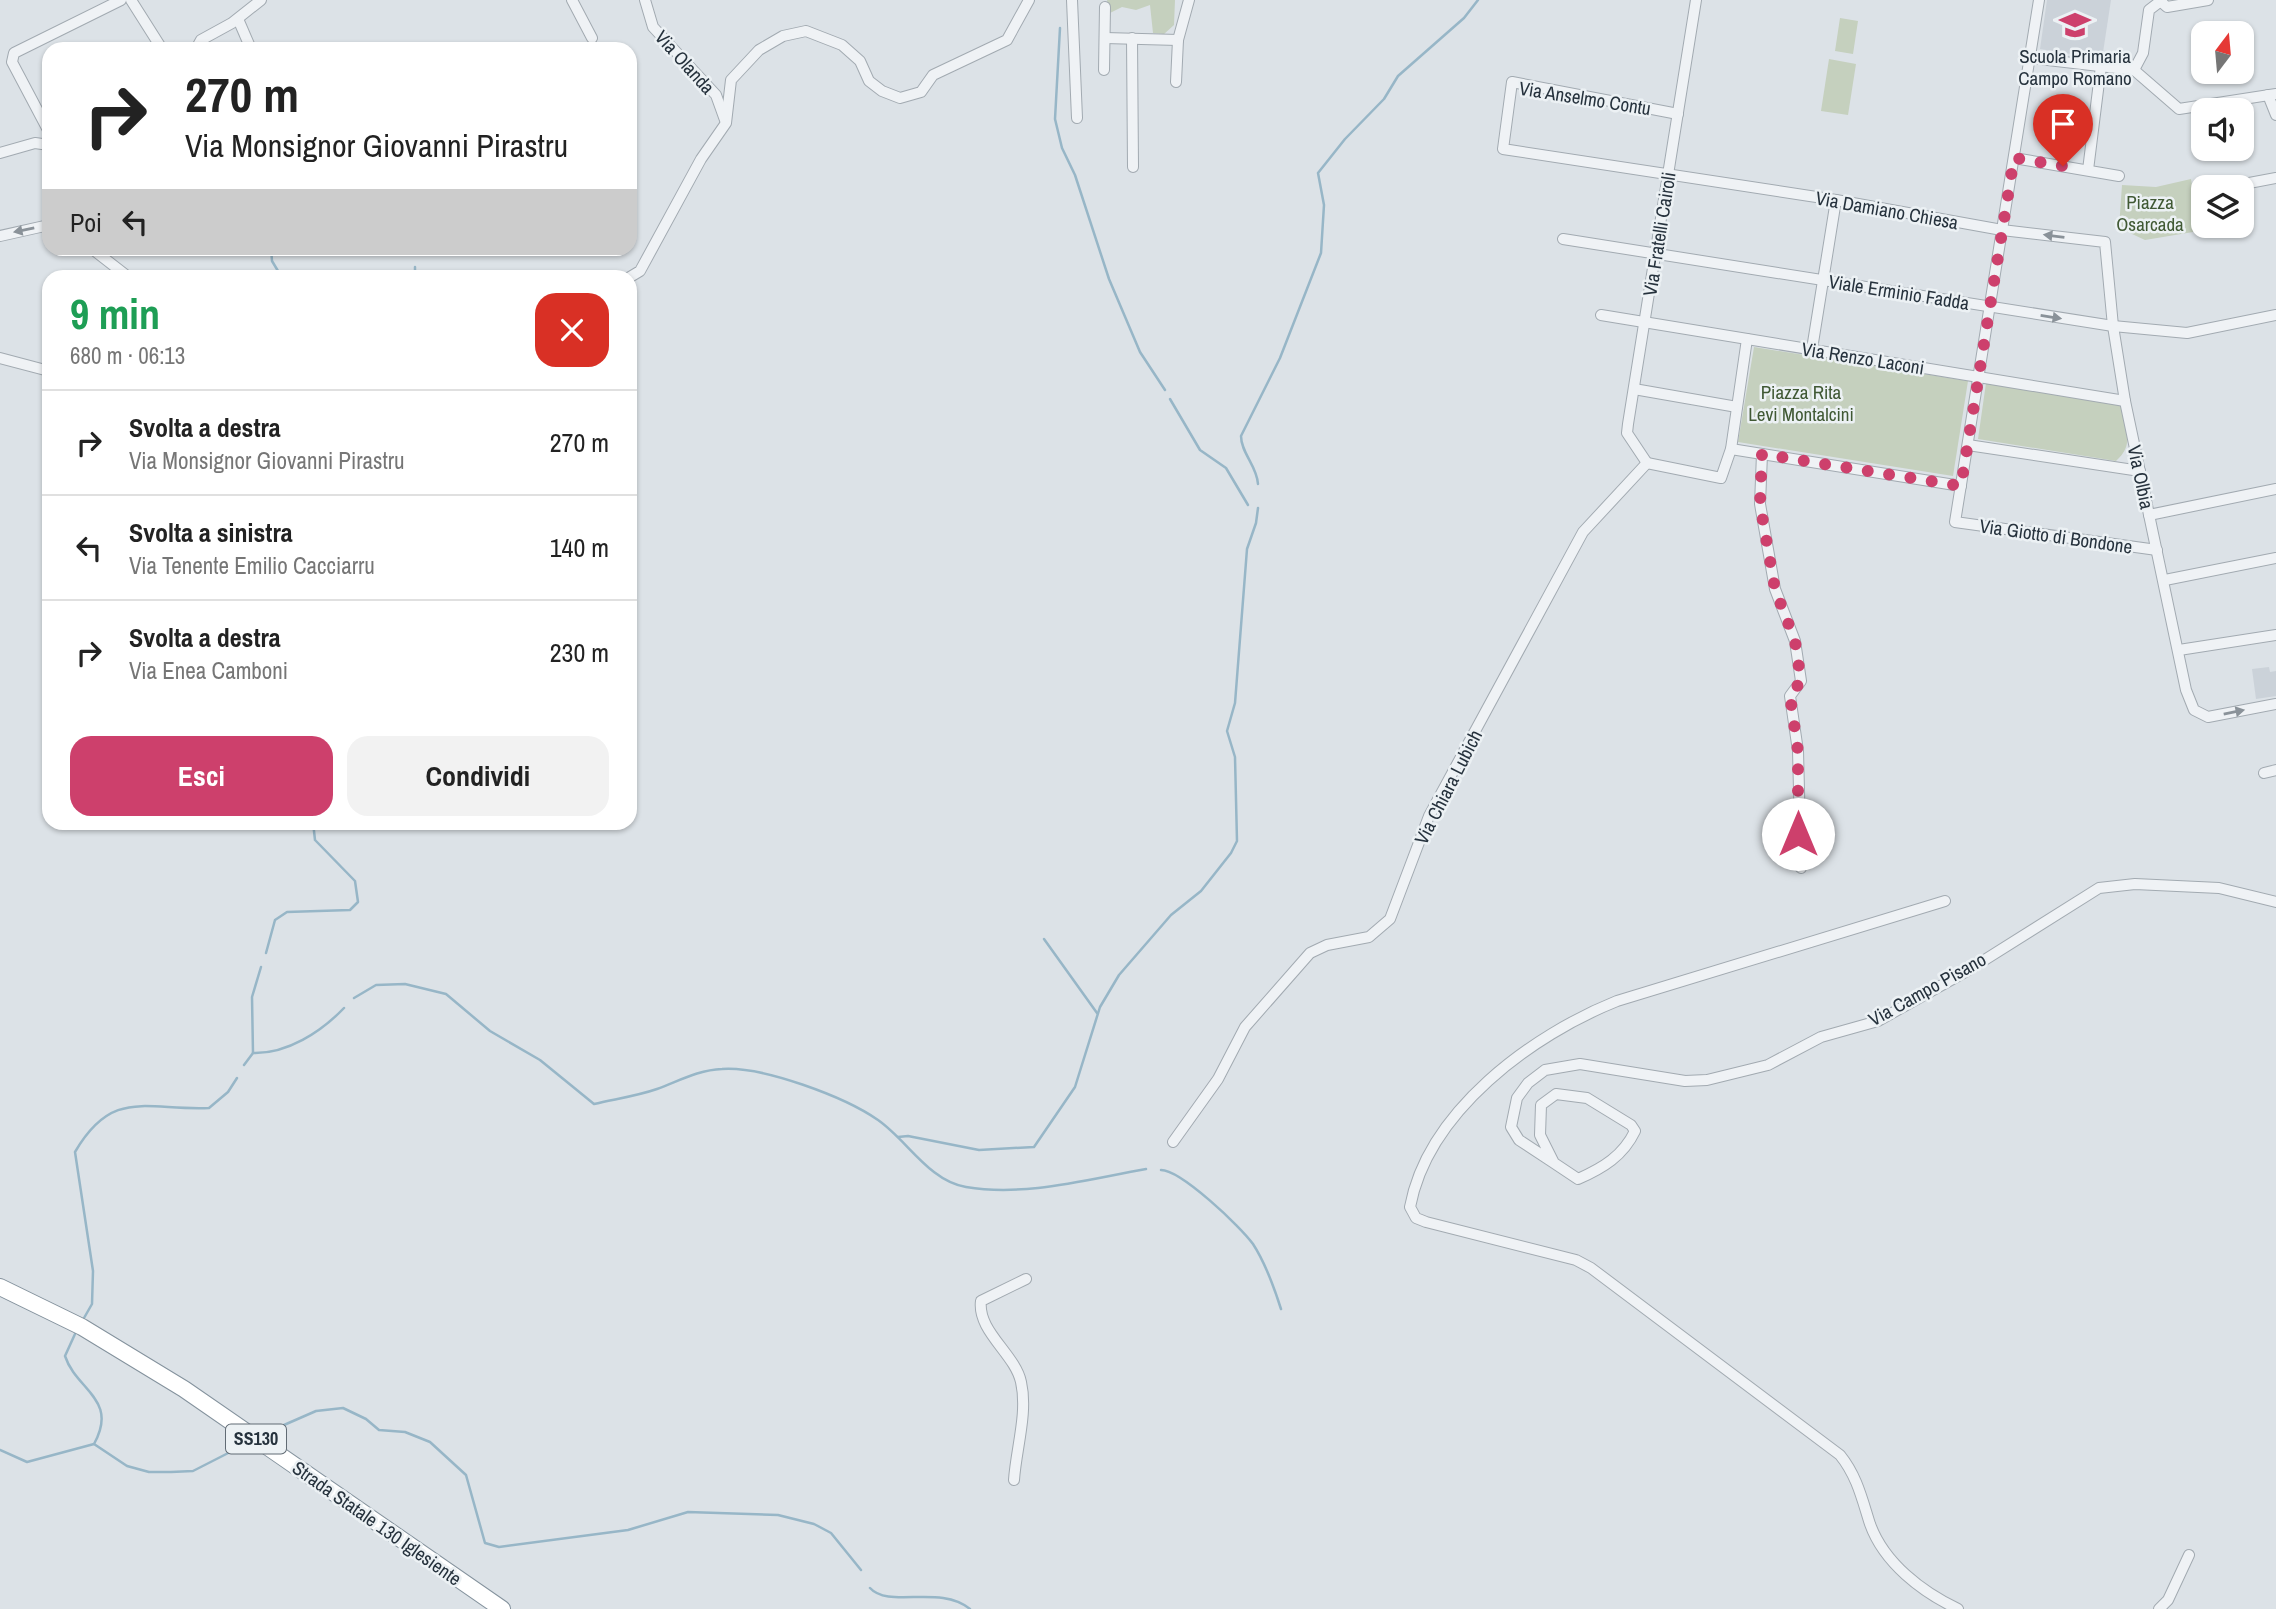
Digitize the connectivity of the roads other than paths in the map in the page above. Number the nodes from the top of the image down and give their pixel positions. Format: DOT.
graph roads {
  1 [pos="121,0"];
  2 [pos="131,0"];
  3 [pos="261,0"];
  4 [pos="572,0"];
  5 [pos="645,0"];
  6 [pos="1029,0"];
  7 [pos="1072,0"];
  8 [pos="1189,0"];
  9 [pos="1696,0"];
  10 [pos="2039,0"];
  11 [pos="2208,0"];
  12 [pos="2161,1"];
  13 [pos="1105,7"];
  14 [pos="238,19"];
  15 [pos="592,38"];
  16 [pos="1105,38"];
  17 [pos="1132,38"];
  18 [pos="1178,40"];
  19 [pos="158,42"];
  20 [pos="200,42"];
  21 [pos="248,42"];
  22 [pos="2030,58"];
  23 [pos="2101,66"];
  24 [pos="1104,70"];
  25 [pos="2134,70"];
  26 [pos="1176,82"];
  27 [pos="2272,94"];
  28 [pos="1678,114"];
  29 [pos="2276,115"];
  30 [pos="1077,118"];
  31 [pos="42,119"];
  32 [pos="726,123"];
  33 [pos="42,144"];
  34 [pos="0,153"];
  35 [pos="2014,158"];
  36 [pos="1133,167"];
  37 [pos="2088,170"];
  38 [pos="1669,174"];
  39 [pos="2119,176"];
  40 [pos="2276,178"];
  41 [pos="2254,182"];
  42 [pos="1836,200"];
  43 [pos="42,227"];
  44 [pos="2002,230"];
  45 [pos="0,236"];
  46 [pos="1563,239"];
  47 [pos="2105,242"];
  48 [pos="1655,253"];
  49 [pos="101,256"];
  50 [pos="119,270"];
  51 [pos="637,273"];
  52 [pos="1824,281"];
  53 [pos="1990,307"];
  54 [pos="1601,315"];
  55 [pos="2276,316"];
  56 [pos="1645,322"];
  57 [pos="2113,326"];
  58 [pos="1747,339"];
  59 [pos="1812,349"];
  60 [pos="0,358"];
  61 [pos="42,369"];
  62 [pos="1979,377"];
  63 [pos="1634,389"];
  64 [pos="2125,401"];
  65 [pos="1737,407"];
  66 [pos="1968,445"];
  67 [pos="1731,449"];
  68 [pos="1762,454"];
  69 [pos="1647,463"];
  70 [pos="2140,471"];
  71 [pos="1961,486"];
  72 [pos="2276,489"];
  73 [pos="2149,515"];
  74 [pos="2157,550"];
  75 [pos="2276,558"];
  76 [pos="2165,580"];
  77 [pos="2276,635"];
  78 [pos="2179,650"];
  79 [pos="2276,704"];
  80 [pos="2276,771"];
  81 [pos="2264,773"];
  82 [pos="1801,868"];
  83 [pos="1945,901"];
  84 [pos="2276,902"];
  85 [pos="1173,1142"];
  86 [pos="1554,1163"];
  87 [pos="1026,1279"];
  88 [pos="0,1287"];
  89 [pos="1014,1480"];
  90 [pos="2189,1555"];
  91 [pos="502,1609"];
  92 [pos="1958,1609"];
  93 [pos="2160,1609"];
  1 -- 31 [label="street"];
  2 -- 19 [label="street"];
  3 -- 14 [label="street"];
  4 -- 15 [label="street"];
  5 -- 32 [label="street, Via Olanda"];
  6 -- 32 [label="street"];
  7 -- 30 [label="street"];
  8 -- 18 [label="street"];
  9 -- 28 [label="street, Via Fratelli Cairoli"];
  10 -- 22 [label="street"];
  11 -- 12 [label="street"];
  12 -- 25 [label="street"];
  13 -- 16 [label="street"];
  14 -- 20 [label="street"];
  14 -- 21 [label="street"];
  16 -- 17 [label="street"];
  16 -- 24 [label="street"];
  17 -- 18 [label="street"];
  17 -- 36 [label="street"];
  18 -- 26 [label="street"];
  22 -- 23 [label="street"];
  22 -- 35 [label="street"];
  23 -- 25 [label="street"];
  23 -- 37 [label="street"];
  25 -- 27 [label="street"];
  27 -- 29 [label="street"];
  28 -- 38 [label="street, Via Fratelli Cairoli"];
  28 -- 38 [label="street, Via Anselmo Contu"];
  32 -- 51 [label="street"];
  33 -- 34 [label="street"];
  35 -- 37 [label="street"];
  35 -- 44 [label="street"];
  37 -- 39 [label="street"];
  38 -- 42 [label="street, Via Damiano Chiesa"];
  38 -- 48 [label="street, Via Fratelli Cairoli"];
  40 -- 41 [label="street"];
  42 -- 44 [label="street, Via Damiano Chiesa"];
  42 -- 52 [label="street"];
  43 -- 45 [label="street, one-way"];
  47 -- 44 [label="street, Via Damiano Chiesa, one-way"];
  44 -- 53 [label="street"];
  46 -- 48 [label="street, Viale Erminio Fadda"];
  47 -- 57 [label="street, Via Olbia"];
  48 -- 52 [label="street, Viale Erminio Fadda"];
  48 -- 56 [label="street, Via Fratelli Cairoli"];
  49 -- 50 [label="street"];
  52 -- 53 [label="street, Viale Erminio Fadda"];
  52 -- 59 [label="street"];
  53 -- 57 [label="street, Viale Erminio Fadda, one-way"];
  53 -- 62 [label="street"];
  54 -- 56 [label="street, Via Renzo Laconi"];
  55 -- 57 [label="street, Viale Erminio Fadda"];
  56 -- 58 [label="street, Via Renzo Laconi"];
  56 -- 63 [label="street, Via Fratelli Cairoli"];
  57 -- 64 [label="street, Via Olbia"];
  58 -- 59 [label="street, Via Renzo Laconi"];
  58 -- 65 [label="street"];
  59 -- 62 [label="street, Via Renzo Laconi"];
  60 -- 61 [label="street"];
  62 -- 64 [label="street, Via Renzo Laconi"];
  62 -- 66 [label="street"];
  63 -- 65 [label="street"];
  63 -- 69 [label="street, Via Fratelli Cairoli"];
  64 -- 70 [label="street, Via Olbia"];
  65 -- 67 [label="street"];
  66 -- 70 [label="street"];
  66 -- 71 [label="street"];
  67 -- 68 [label="street"];
  67 -- 69 [label="street"];
  68 -- 71 [label="street"];
  68 -- 82 [label="street"];
  69 -- 85 [label="street, Via Chiara Lubich"];
  70 -- 73 [label="street, Via Olbia"];
  71 -- 74 [label="street, Via Giotto di Bondone"];
  72 -- 73 [label="street"];
  73 -- 74 [label="street, Via Olbia"];
  74 -- 76 [label="street, Via Olbia"];
  75 -- 76 [label="street"];
  76 -- 78 [label="street, Via Olbia"];
  77 -- 78 [label="street"];
  78 -- 79 [label="street, Via Olbia, one-way"];
  80 -- 81 [label="street"];
  83 -- 92 [label="street"];
  84 -- 86 [label="street, Via Campo Pisano"];
  86 -- 86 [label="street"];
  87 -- 89 [label="street"];
  88 -- 91 [label="highway, Strada Statale 130 Iglesiente / SS130"];
  90 -- 93 [label="street"];
}
